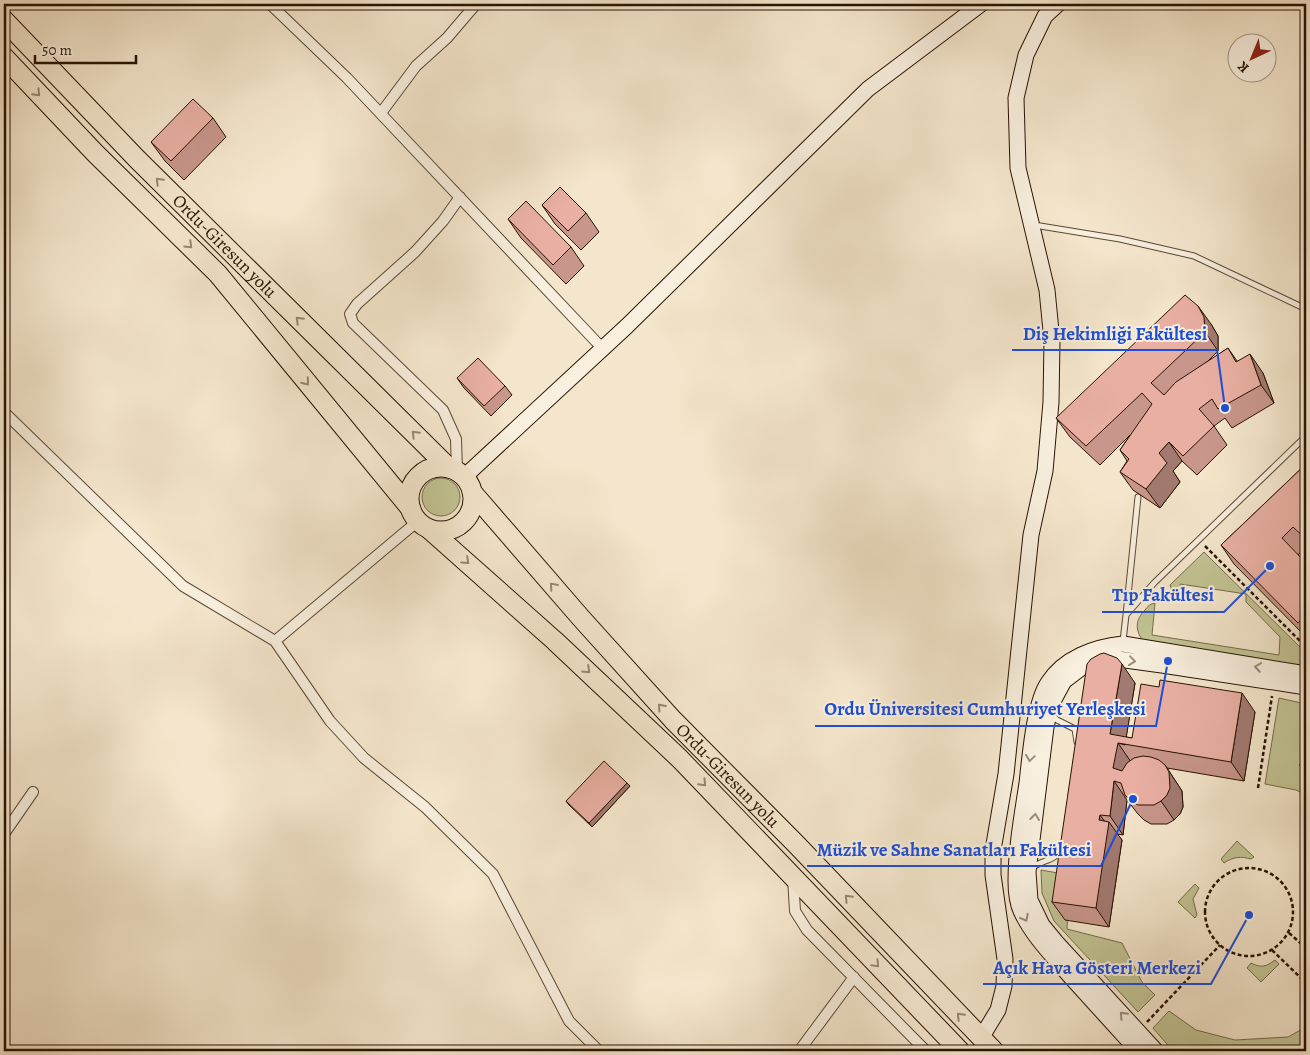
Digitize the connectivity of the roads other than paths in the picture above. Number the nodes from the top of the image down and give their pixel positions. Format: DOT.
graph roads {
  1 [pos="270,4"];
  2 [pos="476,4"];
  3 [pos="981,4"];
  4 [pos="1058,4"];
  5 [pos="4,20"];
  6 [pos="4,58"];
  7 [pos="381,113"];
  8 [pos="460,197"];
  9 [pos="1031,225"];
  10 [pos="1306,310"];
  11 [pos="603,348"];
  12 [pos="4,412"];
  13 [pos="1306,436"];
  14 [pos="461,478"];
  15 [pos="1138,496"];
  16 [pos="419,520"];
  17 [pos="1126,616"];
  18 [pos="275,642"];
  19 [pos="1122,644"];
  20 [pos="1306,674"];
  21 [pos="1306,687"];
  22 [pos="1049,713"];
  23 [pos="1076,748"];
  24 [pos="33,792"];
  25 [pos="4,834"];
  26 [pos="1063,840"];
  27 [pos="1028,872"];
  28 [pos="793,877"];
  29 [pos="854,978"];
  30 [pos="987,1045"];
  31 [pos="599,1051"];
  32 [pos="799,1051"];
  33 [pos="926,1051"];
  34 [pos="960,1051"];
  35 [pos="1138,1051"];
  36 [pos="1156,1051"];
  1 -- 7 [label="street"];
  2 -- 7 [label="street"];
  3 -- 11 [label="street"];
  4 -- 9 [label="street"];
  14 -- 5 [label="highway, Ordu-Giresun yolu, one-way"];
  6 -- 16 [label="highway, Ordu-Giresun yolu, one-way"];
  7 -- 8 [label="street"];
  8 -- 11 [label="street"];
  8 -- 14 [label="street"];
  9 -- 10 [label="lane"];
  9 -- 30 [label="street"];
  11 -- 14 [label="street"];
  12 -- 18 [label="street"];
  13 -- 17 [label="lane"];
  14 -- 16 [label="highway"];
  14 -- 16 [label="highway"];
  30 -- 14 [label="highway, Ordu-Giresun yolu, one-way"];
  15 -- 17 [label="lane"];
  16 -- 18 [label="street"];
  16 -- 28 [label="highway, Ordu-Giresun yolu, one-way"];
  17 -- 19 [label="lane"];
  18 -- 31 [label="street"];
  20 -- 19 [label="street, one-way"];
  19 -- 35 [label="street, one-way"];
  22 -- 21 [label="street, one-way"];
  22 -- 23 [label="lane"];
  27 -- 22 [label="street, one-way"];
  24 -- 25 [label="street"];
  26 -- 27 [label="lane"];
  36 -- 27 [label="street, one-way"];
  28 -- 29 [label="street"];
  28 -- 34 [label="highway, Ordu-Giresun yolu, one-way"];
  29 -- 32 [label="street"];
  29 -- 33 [label="street"];
}
